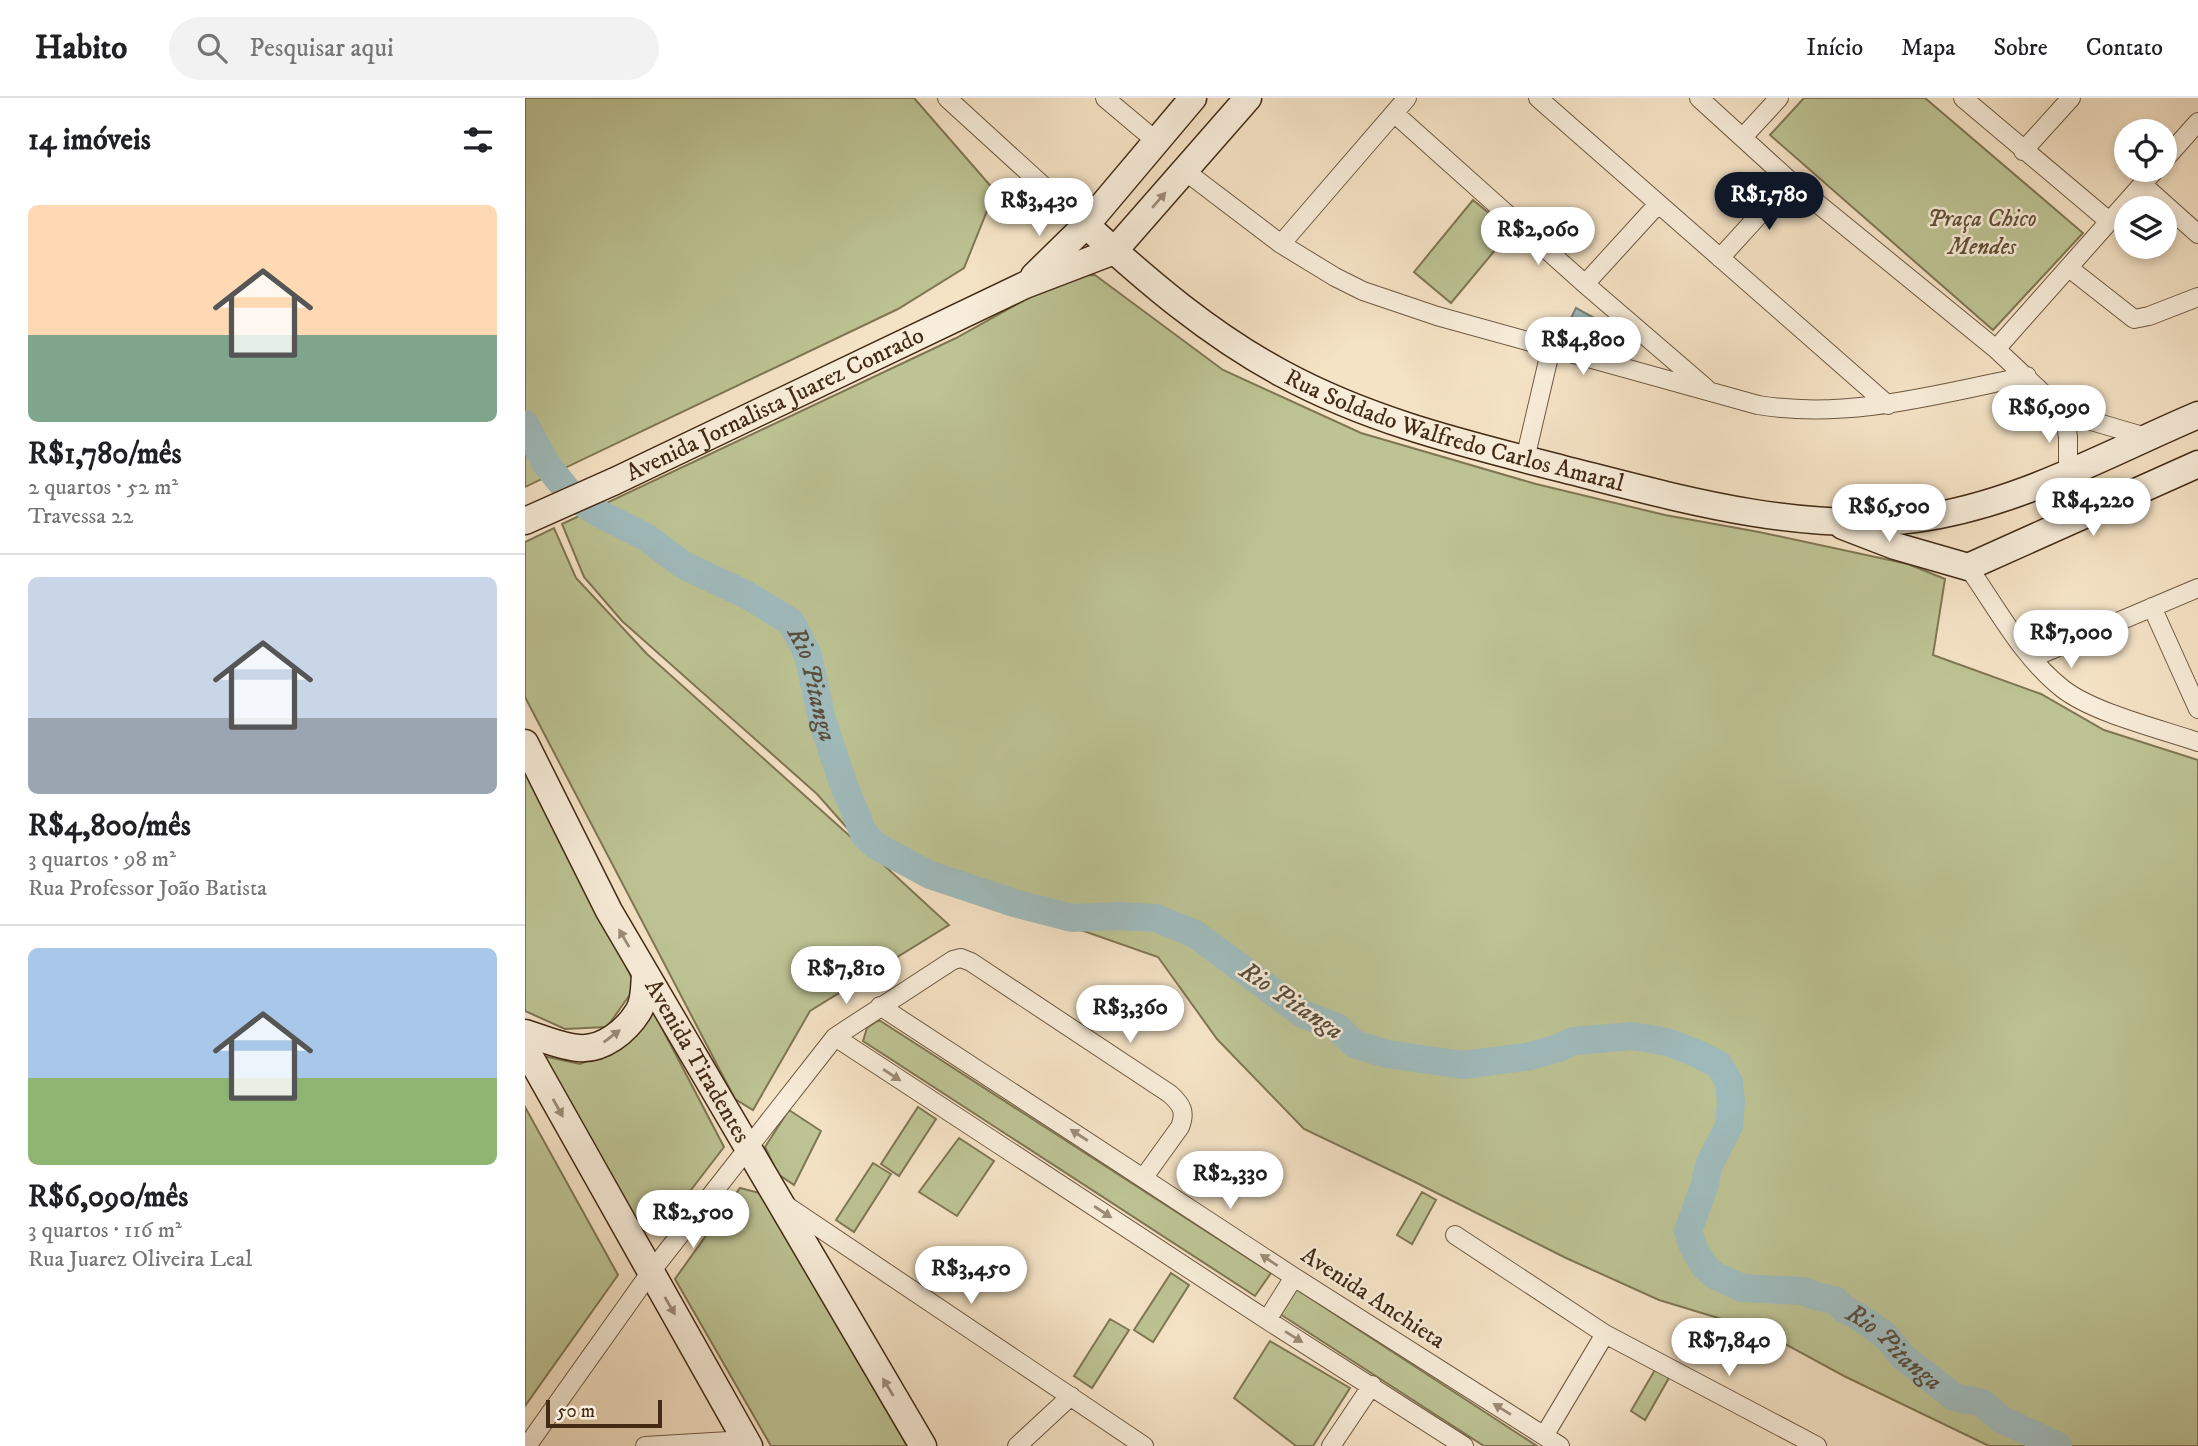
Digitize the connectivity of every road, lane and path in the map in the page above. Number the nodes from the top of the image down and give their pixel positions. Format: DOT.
graph roads {
  1 [pos="947,98"];
  2 [pos="1105,98"];
  3 [pos="1193,98"];
  4 [pos="1248,98"];
  5 [pos="1407,98"];
  6 [pos="1538,98"];
  7 [pos="1699,98"];
  8 [pos="1780,98"];
  9 [pos="1963,98"];
  10 [pos="2071,98"];
  11 [pos="1394,113"];
  12 [pos="2198,122"];
  13 [pos="1743,137"];
  14 [pos="1156,142"];
  15 [pos="2177,146"];
  16 [pos="2024,151"];
  17 [pos="1185,171"];
  18 [pos="1790,181"];
  19 [pos="2142,184"];
  20 [pos="1658,204"];
  21 [pos="2110,222"];
  22 [pos="1086,225"];
  23 [pos="2198,234"];
  24 [pos="1281,244"];
  25 [pos="1114,251"];
  26 [pos="1720,258"];
  27 [pos="2069,268"];
  28 [pos="1585,284"];
  29 [pos="1025,285"];
  30 [pos="2198,297"];
  31 [pos="1551,348"];
  32 [pos="1996,349"];
  33 [pos="2027,376"];
  34 [pos="1710,391"];
  35 [pos="1888,405"];
  36 [pos="2064,413"];
  37 [pos="2198,415"];
  38 [pos="2146,437"];
  39 [pos="1525,459"];
  40 [pos="2198,464"];
  41 [pos="2068,474"];
  42 [pos="529,519"];
  43 [pos="1913,519"];
  44 [pos="1831,522"];
  45 [pos="1929,556"];
  46 [pos="1968,566"];
  47 [pos="2198,587"];
  48 [pos="2152,607"];
  49 [pos="2032,658"];
  50 [pos="2198,709"];
  51 [pos="2198,742"];
  52 [pos="525,743"];
  53 [pos="645,974"];
  54 [pos="880,1006"];
  55 [pos="525,1033"];
  56 [pos="835,1037"];
  57 [pos="525,1048"];
  58 [pos="748,1151"];
  59 [pos="1144,1177"];
  60 [pos="776,1199"];
  61 [pos="1455,1235"];
  62 [pos="650,1272"];
  63 [pos="1294,1277"];
  64 [pos="1267,1320"];
  65 [pos="1605,1334"];
  66 [pos="1372,1385"];
  67 [pos="1071,1396"];
  68 [pos="1544,1436"];
  69 [pos="747,1443"];
  70 [pos="527,1446"];
  71 [pos="645,1446"];
  72 [pos="923,1446"];
  73 [pos="1017,1446"];
  74 [pos="1144,1446"];
  75 [pos="1331,1446"];
  76 [pos="1464,1446"];
  77 [pos="1560,1446"];
  78 [pos="1817,1446"];
  1 -- 22 [label="street"];
  2 -- 14 [label="street"];
  3 -- 14 [label="street, Avenida Jornalista Juarez Conrado"];
  4 -- 17 [label="street"];
  5 -- 11 [label="street"];
  6 -- 20 [label="street"];
  7 -- 13 [label="street"];
  8 -- 13 [label="street"];
  9 -- 16 [label="street"];
  10 -- 16 [label="street"];
  11 -- 24 [label="street"];
  11 -- 28 [label="street"];
  12 -- 15 [label="street"];
  13 -- 18 [label="street"];
  14 -- 22 [label="street, Avenida Jornalista Juarez Conrado"];
  16 -- 21 [label="street"];
  17 -- 24 [label="street"];
  25 -- 17 [label="street, one-way"];
  18 -- 26 [label="street"];
  18 -- 32 [label="street"];
  19 -- 21 [label="street"];
  19 -- 23 [label="street"];
  20 -- 26 [label="street"];
  20 -- 28 [label="street"];
  21 -- 27 [label="street"];
  22 -- 25 [label="street, Rua Soldado Walfredo Carlos Amaral"];
  22 -- 29 [label="street, Avenida Jornalista Juarez Conrado"];
  24 -- 31 [label="street"];
  25 -- 29 [label="street, Avenida Jornalista Juarez Conrado"];
  25 -- 39 [label="street, Rua Soldado Walfredo Carlos Amaral"];
  26 -- 35 [label="street"];
  27 -- 30 [label="street"];
  27 -- 32 [label="street"];
  28 -- 34 [label="street"];
  29 -- 42 [label="street, Avenida Jornalista Juarez Conrado"];
  31 -- 34 [label="street"];
  31 -- 39 [label="street"];
  32 -- 33 [label="street"];
  33 -- 35 [label="street"];
  33 -- 36 [label="street"];
  34 -- 35 [label="street"];
  36 -- 38 [label="street"];
  36 -- 41 [label="street"];
  37 -- 38 [label="street"];
  38 -- 41 [label="street"];
  39 -- 44 [label="street, Rua Soldado Walfredo Carlos Amaral"];
  40 -- 46 [label="street"];
  41 -- 43 [label="street"];
  43 -- 44 [label="street"];
  43 -- 45 [label="street"];
  44 -- 45 [label="street"];
  45 -- 46 [label="street"];
  46 -- 49 [label="street"];
  47 -- 48 [label="street"];
  48 -- 49 [label="street"];
  48 -- 50 [label="street"];
  49 -- 51 [label="street"];
  53 -- 52 [label="street, Avenida Tiradentes, one-way"];
  55 -- 53 [label="street, one-way"];
  53 -- 58 [label="street, Avenida Tiradentes"];
  54 -- 56 [label="street"];
  59 -- 54 [label="street, Avenida Anchieta, one-way"];
  54 -- 59 [label="street"];
  56 -- 58 [label="street"];
  56 -- 64 [label="street, one-way"];
  57 -- 62 [label="street, one-way"];
  58 -- 60 [label="street, Avenida Tiradentes"];
  58 -- 62 [label="street"];
  63 -- 59 [label="street, Avenida Anchieta, one-way"];
  60 -- 67 [label="street"];
  72 -- 60 [label="street, Avenida Tiradentes, one-way"];
  61 -- 65 [label="street"];
  62 -- 69 [label="street, one-way"];
  62 -- 70 [label="street"];
  63 -- 64 [label="street"];
  68 -- 63 [label="street, Avenida Anchieta, one-way"];
  64 -- 66 [label="street, one-way"];
  65 -- 68 [label="street"];
  65 -- 78 [label="street"];
  66 -- 75 [label="street"];
  66 -- 76 [label="street"];
  67 -- 73 [label="street"];
  67 -- 74 [label="street"];
  68 -- 77 [label="street, Avenida Anchieta"];
  69 -- 71 [label="street"];
}
